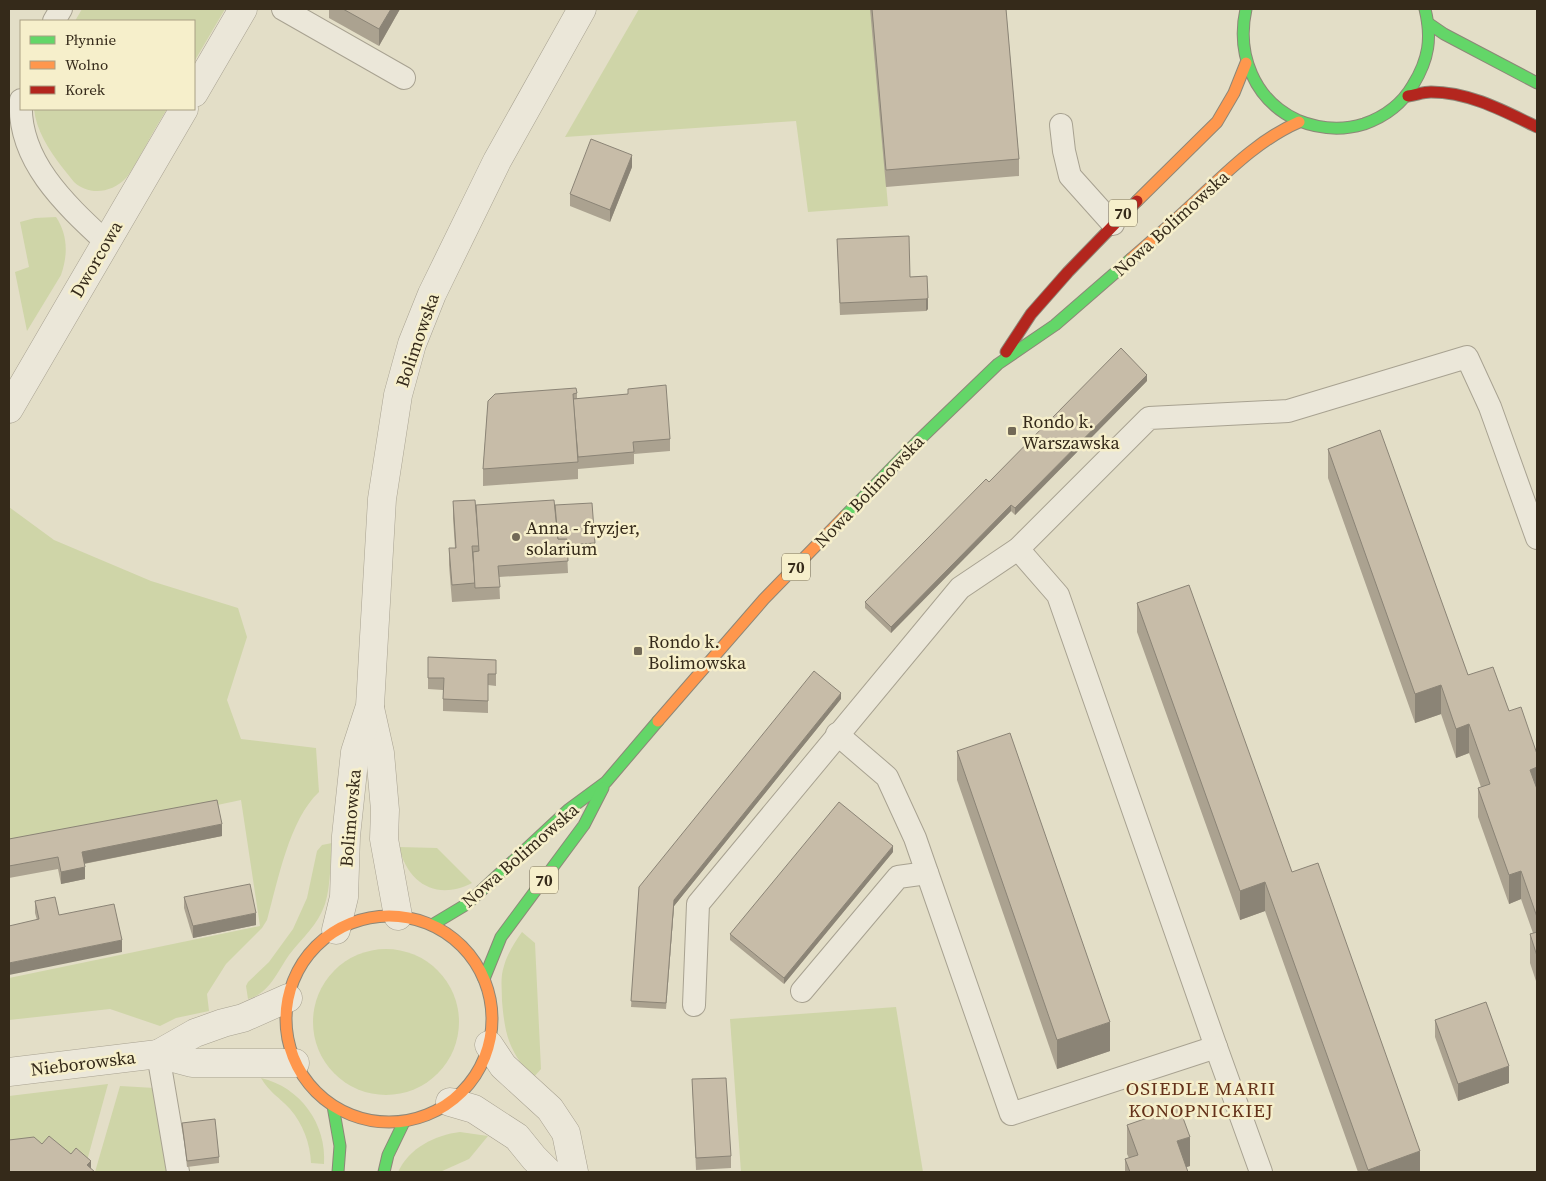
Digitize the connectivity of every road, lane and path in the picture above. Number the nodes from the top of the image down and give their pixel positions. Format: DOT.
graph roads {
  1 [pos="61,9"];
  2 [pos="243,9"];
  3 [pos="283,9"];
  4 [pos="582,9"];
  5 [pos="1246,9"];
  6 [pos="1425,9"];
  7 [pos="55,20"];
  8 [pos="1428,23"];
  9 [pos="1246,63"];
  10 [pos="404,78"];
  11 [pos="1537,83"];
  12 [pos="195,91"];
  13 [pos="1408,96"];
  14 [pos="21,110"];
  15 [pos="183,110"];
  16 [pos="1298,122"];
  17 [pos="1061,125"];
  18 [pos="1537,128"];
  19 [pos="1113,224"];
  20 [pos="106,242"];
  21 [pos="998,364"];
  22 [pos="9,409"];
  23 [pos="1537,538"];
  24 [pos="1018,549"];
  25 [pos="370,706"];
  26 [pos="838,734"];
  27 [pos="606,782"];
  28 [pos="927,872"];
  29 [pos="398,916"];
  30 [pos="432,925"];
  31 [pos="336,930"];
  32 [pos="484,978"];
  33 [pos="802,991"];
  34 [pos="288,998"];
  35 [pos="694,1005"];
  36 [pos="489,1045"];
  37 [pos="1216,1048"];
  38 [pos="158,1054"];
  39 [pos="295,1063"];
  40 [pos="9,1072"];
  41 [pos="450,1102"];
  42 [pos="333,1106"];
  43 [pos="404,1122"];
  44 [pos="178,1172"];
  45 [pos="338,1172"];
  46 [pos="384,1172"];
  47 [pos="548,1172"];
  48 [pos="574,1172"];
  49 [pos="1261,1172"];
  1 -- 7 [label="lane"];
  2 -- 12 [label="street"];
  3 -- 10 [label="lane"];
  4 -- 25 [label="street, Bolimowska"];
  5 -- 9 [label="main road"];
  6 -- 8 [label="main road"];
  8 -- 11 [label="main road"];
  8 -- 13 [label="main road"];
  9 -- 16 [label="main road"];
  9 -- 19 [label="main road, Nowa Bolimowska / 70"];
  13 -- 16 [label="main road"];
  13 -- 18 [label="main road"];
  14 -- 20 [label="lane"];
  15 -- 20 [label="street, Dworcowa"];
  16 -- 21 [label="main road, Nowa Bolimowska / 70"];
  17 -- 19 [label="lane"];
  19 -- 21 [label="main road, Nowa Bolimowska / 70"];
  20 -- 22 [label="street, Dworcowa"];
  21 -- 27 [label="main road, Nowa Bolimowska / 70"];
  23 -- 24 [label="lane"];
  24 -- 26 [label="lane"];
  24 -- 37 [label="lane"];
  25 -- 29 [label="street, Bolimowska"];
  25 -- 31 [label="street, Bolimowska"];
  26 -- 28 [label="lane"];
  26 -- 35 [label="lane"];
  27 -- 30 [label="main road, Nowa Bolimowska / 70"];
  27 -- 32 [label="main road, Nowa Bolimowska / 70"];
  28 -- 33 [label="lane"];
  28 -- 37 [label="lane"];
  29 -- 30 [label="main road"];
  29 -- 31 [label="main road"];
  30 -- 32 [label="main road"];
  31 -- 34 [label="main road"];
  32 -- 36 [label="main road"];
  34 -- 38 [label="street, Nieborowska"];
  34 -- 39 [label="main road"];
  36 -- 41 [label="main road"];
  36 -- 48 [label="street"];
  37 -- 49 [label="lane"];
  38 -- 39 [label="street, Nieborowska"];
  38 -- 40 [label="street, Nieborowska"];
  38 -- 44 [label="lane"];
  39 -- 42 [label="main road"];
  41 -- 43 [label="main road"];
  41 -- 47 [label="street"];
  42 -- 43 [label="main road"];
  42 -- 45 [label="main road"];
  43 -- 46 [label="main road"];
}
